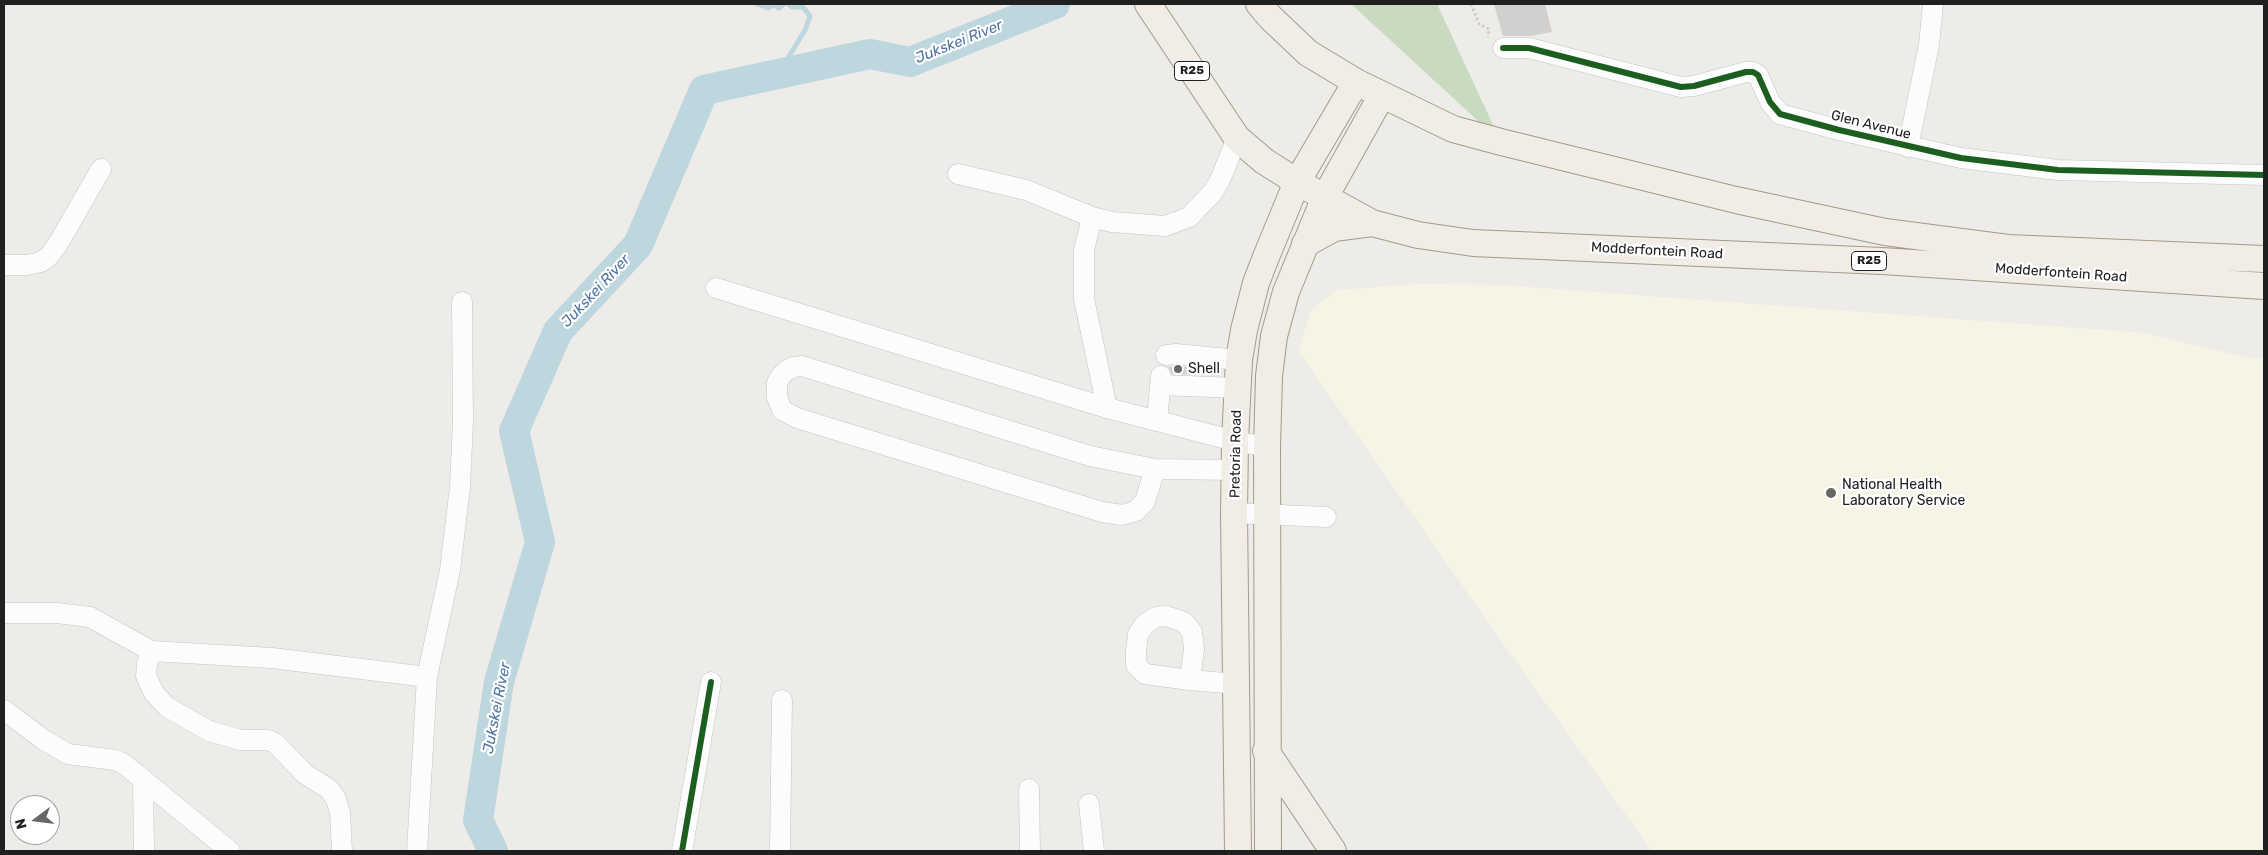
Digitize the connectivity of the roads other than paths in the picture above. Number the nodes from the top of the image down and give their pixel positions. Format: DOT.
graph roads {
  1 [pos="1148,4"];
  2 [pos="1259,4"];
  3 [pos="1932,4"];
  4 [pos="1503,48"];
  5 [pos="1356,82"];
  6 [pos="1382,95"];
  7 [pos="1237,138"];
  8 [pos="1908,147"];
  9 [pos="101,169"];
  10 [pos="958,174"];
  11 [pos="2264,175"];
  12 [pos="1297,182"];
  13 [pos="1325,197"];
  14 [pos="1092,216"];
  15 [pos="1372,223"];
  16 [pos="1305,244"];
  17 [pos="2264,259"];
  18 [pos="4,265"];
  19 [pos="2264,286"];
  20 [pos="716,288"];
  21 [pos="462,302"];
  22 [pos="1166,355"];
  23 [pos="1239,360"];
  24 [pos="1238,388"];
  25 [pos="1107,408"];
  26 [pos="1157,421"];
  27 [pos="1235,441"];
  28 [pos="1267,446"];
  29 [pos="1155,469"];
  30 [pos="1236,470"];
  31 [pos="1234,513"];
  32 [pos="1266,515"];
  33 [pos="1326,517"];
  34 [pos="4,613"];
  35 [pos="151,651"];
  36 [pos="427,677"];
  37 [pos="1190,680"];
  38 [pos="711,682"];
  39 [pos="1237,684"];
  40 [pos="1266,684"];
  41 [pos="782,700"];
  42 [pos="4,710"];
  43 [pos="1266,751"];
  44 [pos="144,779"];
  45 [pos="1029,789"];
  46 [pos="1089,804"];
  47 [pos="144,851"];
  48 [pos="230,851"];
  49 [pos="342,851"];
  50 [pos="417,851"];
  51 [pos="682,851"];
  52 [pos="780,851"];
  53 [pos="1030,851"];
  54 [pos="1094,851"];
  55 [pos="1238,851"];
  56 [pos="1268,851"];
  57 [pos="1333,851"];
  1 -- 7 [label="main road, Modderfontein Road / R25"];
  2 -- 5 [label="main road, Modderfontein Road / R25"];
  3 -- 8 [label="street"];
  4 -- 8 [label="street, Glen Avenue"];
  5 -- 6 [label="main road, Modderfontein Road / R25"];
  5 -- 12 [label="main road, Pretoria Road"];
  6 -- 13 [label="main road"];
  6 -- 17 [label="main road, Modderfontein Road / R25"];
  7 -- 12 [label="main road, Modderfontein Road / R25"];
  7 -- 14 [label="street"];
  8 -- 11 [label="street, Glen Avenue"];
  9 -- 18 [label="street"];
  10 -- 14 [label="street"];
  12 -- 13 [label="main road, Modderfontein Road / R25"];
  12 -- 23 [label="main road, Pretoria Road"];
  13 -- 15 [label="main road, Modderfontein Road / R25"];
  13 -- 16 [label="main road"];
  14 -- 25 [label="street"];
  15 -- 16 [label="main road"];
  15 -- 19 [label="main road, Modderfontein Road / R25"];
  16 -- 28 [label="main road"];
  20 -- 25 [label="street"];
  21 -- 36 [label="street"];
  22 -- 23 [label="street"];
  23 -- 24 [label="main road, Pretoria Road"];
  24 -- 26 [label="street"];
  24 -- 27 [label="main road, Pretoria Road"];
  25 -- 26 [label="street"];
  26 -- 27 [label="street"];
  27 -- 28 [label="street"];
  27 -- 30 [label="main road, Pretoria Road"];
  28 -- 32 [label="main road"];
  29 -- 29 [label="street"];
  29 -- 30 [label="street"];
  30 -- 31 [label="main road, Pretoria Road"];
  31 -- 32 [label="street"];
  31 -- 39 [label="main road, Pretoria Road"];
  32 -- 33 [label="street"];
  32 -- 40 [label="main road"];
  34 -- 35 [label="street"];
  35 -- 36 [label="street"];
  35 -- 49 [label="street"];
  36 -- 50 [label="street"];
  37 -- 39 [label="street"];
  38 -- 51 [label="street"];
  39 -- 40 [label="main road"];
  39 -- 55 [label="main road, Pretoria Road"];
  40 -- 43 [label="main road"];
  41 -- 52 [label="street"];
  42 -- 44 [label="street"];
  43 -- 56 [label="main road"];
  43 -- 57 [label="main road"];
  44 -- 47 [label="street"];
  44 -- 48 [label="street"];
  45 -- 53 [label="street"];
  46 -- 54 [label="street"];
}
